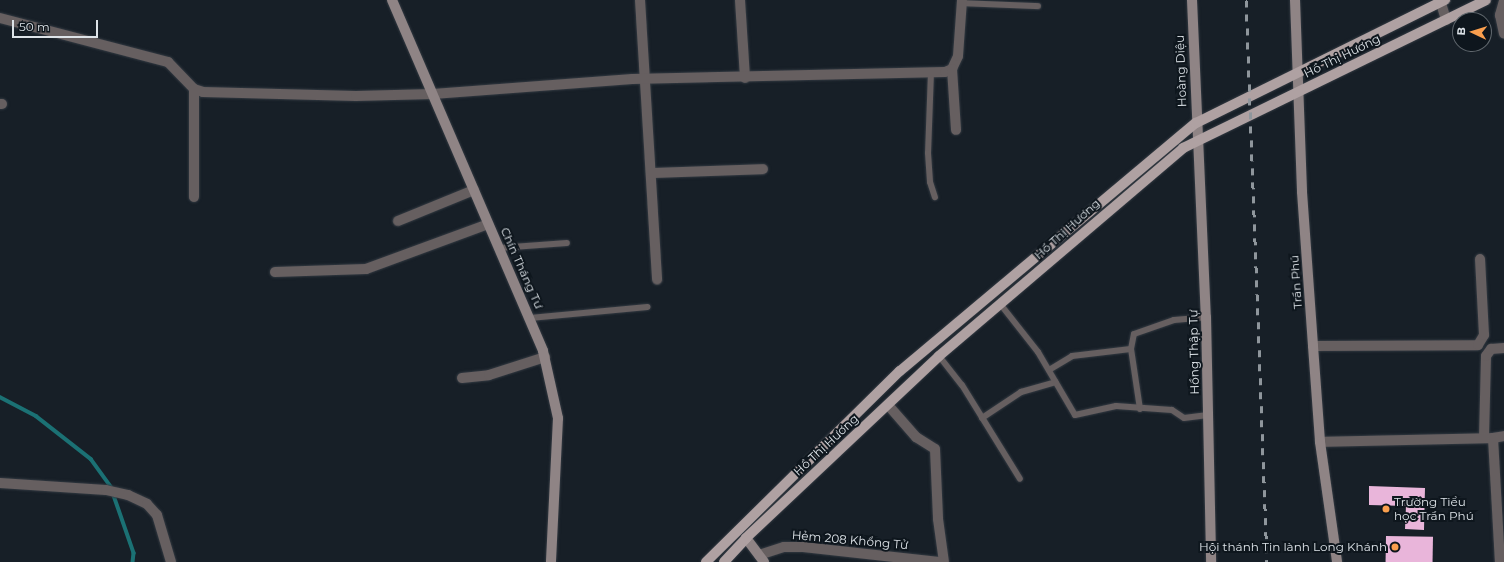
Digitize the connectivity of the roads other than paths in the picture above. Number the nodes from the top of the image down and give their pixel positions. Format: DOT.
graph roads {
  1 [pos="392,0"];
  2 [pos="640,0"];
  3 [pos="740,0"];
  4 [pos="1192,0"];
  5 [pos="1295,0"];
  6 [pos="1486,0"];
  7 [pos="962,1"];
  8 [pos="1442,1"];
  9 [pos="1504,1"];
  10 [pos="1038,6"];
  11 [pos="0,18"];
  12 [pos="1446,20"];
  13 [pos="1504,34"];
  14 [pos="952,69"];
  15 [pos="931,72"];
  16 [pos="1298,72"];
  17 [pos="744,78"];
  18 [pos="645,79"];
  19 [pos="194,89"];
  20 [pos="1298,91"];
  21 [pos="433,94"];
  22 [pos="1196,123"];
  23 [pos="956,130"];
  24 [pos="1196,141"];
  25 [pos="764,169"];
  26 [pos="651,173"];
  27 [pos="474,190"];
  28 [pos="935,197"];
  29 [pos="194,198"];
  30 [pos="398,221"];
  31 [pos="488,224"];
  32 [pos="567,243"];
  33 [pos="499,248"];
  34 [pos="1480,259"];
  35 [pos="275,272"];
  36 [pos="657,278"];
  37 [pos="1001,305"];
  38 [pos="647,307"];
  39 [pos="1206,317"];
  40 [pos="530,318"];
  41 [pos="1313,346"];
  42 [pos="1504,348"];
  43 [pos="1131,349"];
  44 [pos="939,356"];
  45 [pos="545,357"];
  46 [pos="1048,370"];
  47 [pos="462,378"];
  48 [pos="1056,382"];
  49 [pos="888,405"];
  50 [pos="1140,409"];
  51 [pos="1208,415"];
  52 [pos="982,418"];
  53 [pos="1504,436"];
  54 [pos="1488,438"];
  55 [pos="1320,442"];
  56 [pos="1020,479"];
  57 [pos="0,483"];
  58 [pos="746,538"];
  59 [pos="761,558"];
  60 [pos="171,562"];
  61 [pos="551,562"];
  62 [pos="706,562"];
  63 [pos="724,562"];
  64 [pos="932,562"];
  65 [pos="944,562"];
  66 [pos="1211,562"];
  67 [pos="1337,562"];
  68 [pos="1500,562"];
  1 -- 21 [label="street, Chín Tháng Tư"];
  2 -- 18 [label="street"];
  3 -- 17 [label="street"];
  4 -- 22 [label="street, Hoàng Diệu"];
  5 -- 16 [label="street, Trần Phú"];
  6 -- 12 [label="main road, Hồ Thị Hương"];
  7 -- 10 [label="lane"];
  7 -- 14 [label="street"];
  8 -- 12 [label="street"];
  8 -- 16 [label="main road, Hồ Thị Hương"];
  9 -- 13 [label="street"];
  11 -- 19 [label="street"];
  12 -- 20 [label="main road, Hồ Thị Hương"];
  14 -- 15 [label="street"];
  14 -- 23 [label="street"];
  15 -- 17 [label="street"];
  15 -- 28 [label="lane"];
  16 -- 20 [label="street, Trần Phú"];
  16 -- 22 [label="main road, Hồ Thị Hương"];
  17 -- 18 [label="street"];
  18 -- 21 [label="street"];
  18 -- 26 [label="street"];
  19 -- 21 [label="street"];
  19 -- 29 [label="street"];
  20 -- 24 [label="main road, Hồ Thị Hương"];
  20 -- 41 [label="street, Trần Phú"];
  21 -- 27 [label="street, Chín Tháng Tư"];
  22 -- 24 [label="street, Hoàng Diệu"];
  22 -- 62 [label="main road, Hồ Thị Hương"];
  24 -- 37 [label="main road, Hồ Thị Hương"];
  24 -- 39 [label="street, Hồng Thập Tự"];
  25 -- 26 [label="street"];
  26 -- 36 [label="street"];
  27 -- 30 [label="street"];
  27 -- 31 [label="street, Chín Tháng Tư"];
  31 -- 33 [label="street, Chín Tháng Tư"];
  31 -- 35 [label="street"];
  32 -- 33 [label="lane"];
  33 -- 40 [label="street, Chín Tháng Tư"];
  34 -- 41 [label="street"];
  37 -- 44 [label="main road, Hồ Thị Hương"];
  37 -- 46 [label="lane"];
  38 -- 40 [label="lane"];
  39 -- 43 [label="lane"];
  39 -- 51 [label="street, Hồng Thập Tự"];
  40 -- 45 [label="street, Chín Tháng Tư"];
  41 -- 55 [label="street, Trần Phú"];
  42 -- 54 [label="street"];
  43 -- 46 [label="lane"];
  43 -- 50 [label="lane"];
  44 -- 49 [label="main road, Hồ Thị Hương"];
  44 -- 52 [label="lane"];
  45 -- 47 [label="street"];
  45 -- 61 [label="street, Chín Tháng Tư"];
  46 -- 48 [label="lane"];
  48 -- 50 [label="lane"];
  48 -- 52 [label="lane"];
  49 -- 58 [label="main road, Hồ Thị Hương"];
  49 -- 65 [label="street"];
  50 -- 51 [label="lane"];
  51 -- 66 [label="street, Hồng Thập Tự"];
  52 -- 56 [label="lane"];
  53 -- 54 [label="street"];
  54 -- 55 [label="street"];
  54 -- 68 [label="street"];
  55 -- 67 [label="street, Trần Phú"];
  57 -- 60 [label="street"];
  58 -- 59 [label="street"];
  58 -- 63 [label="main road, Hồ Thị Hương"];
  59 -- 64 [label="street, Hẻm 208 Khổng Tử"];
}
